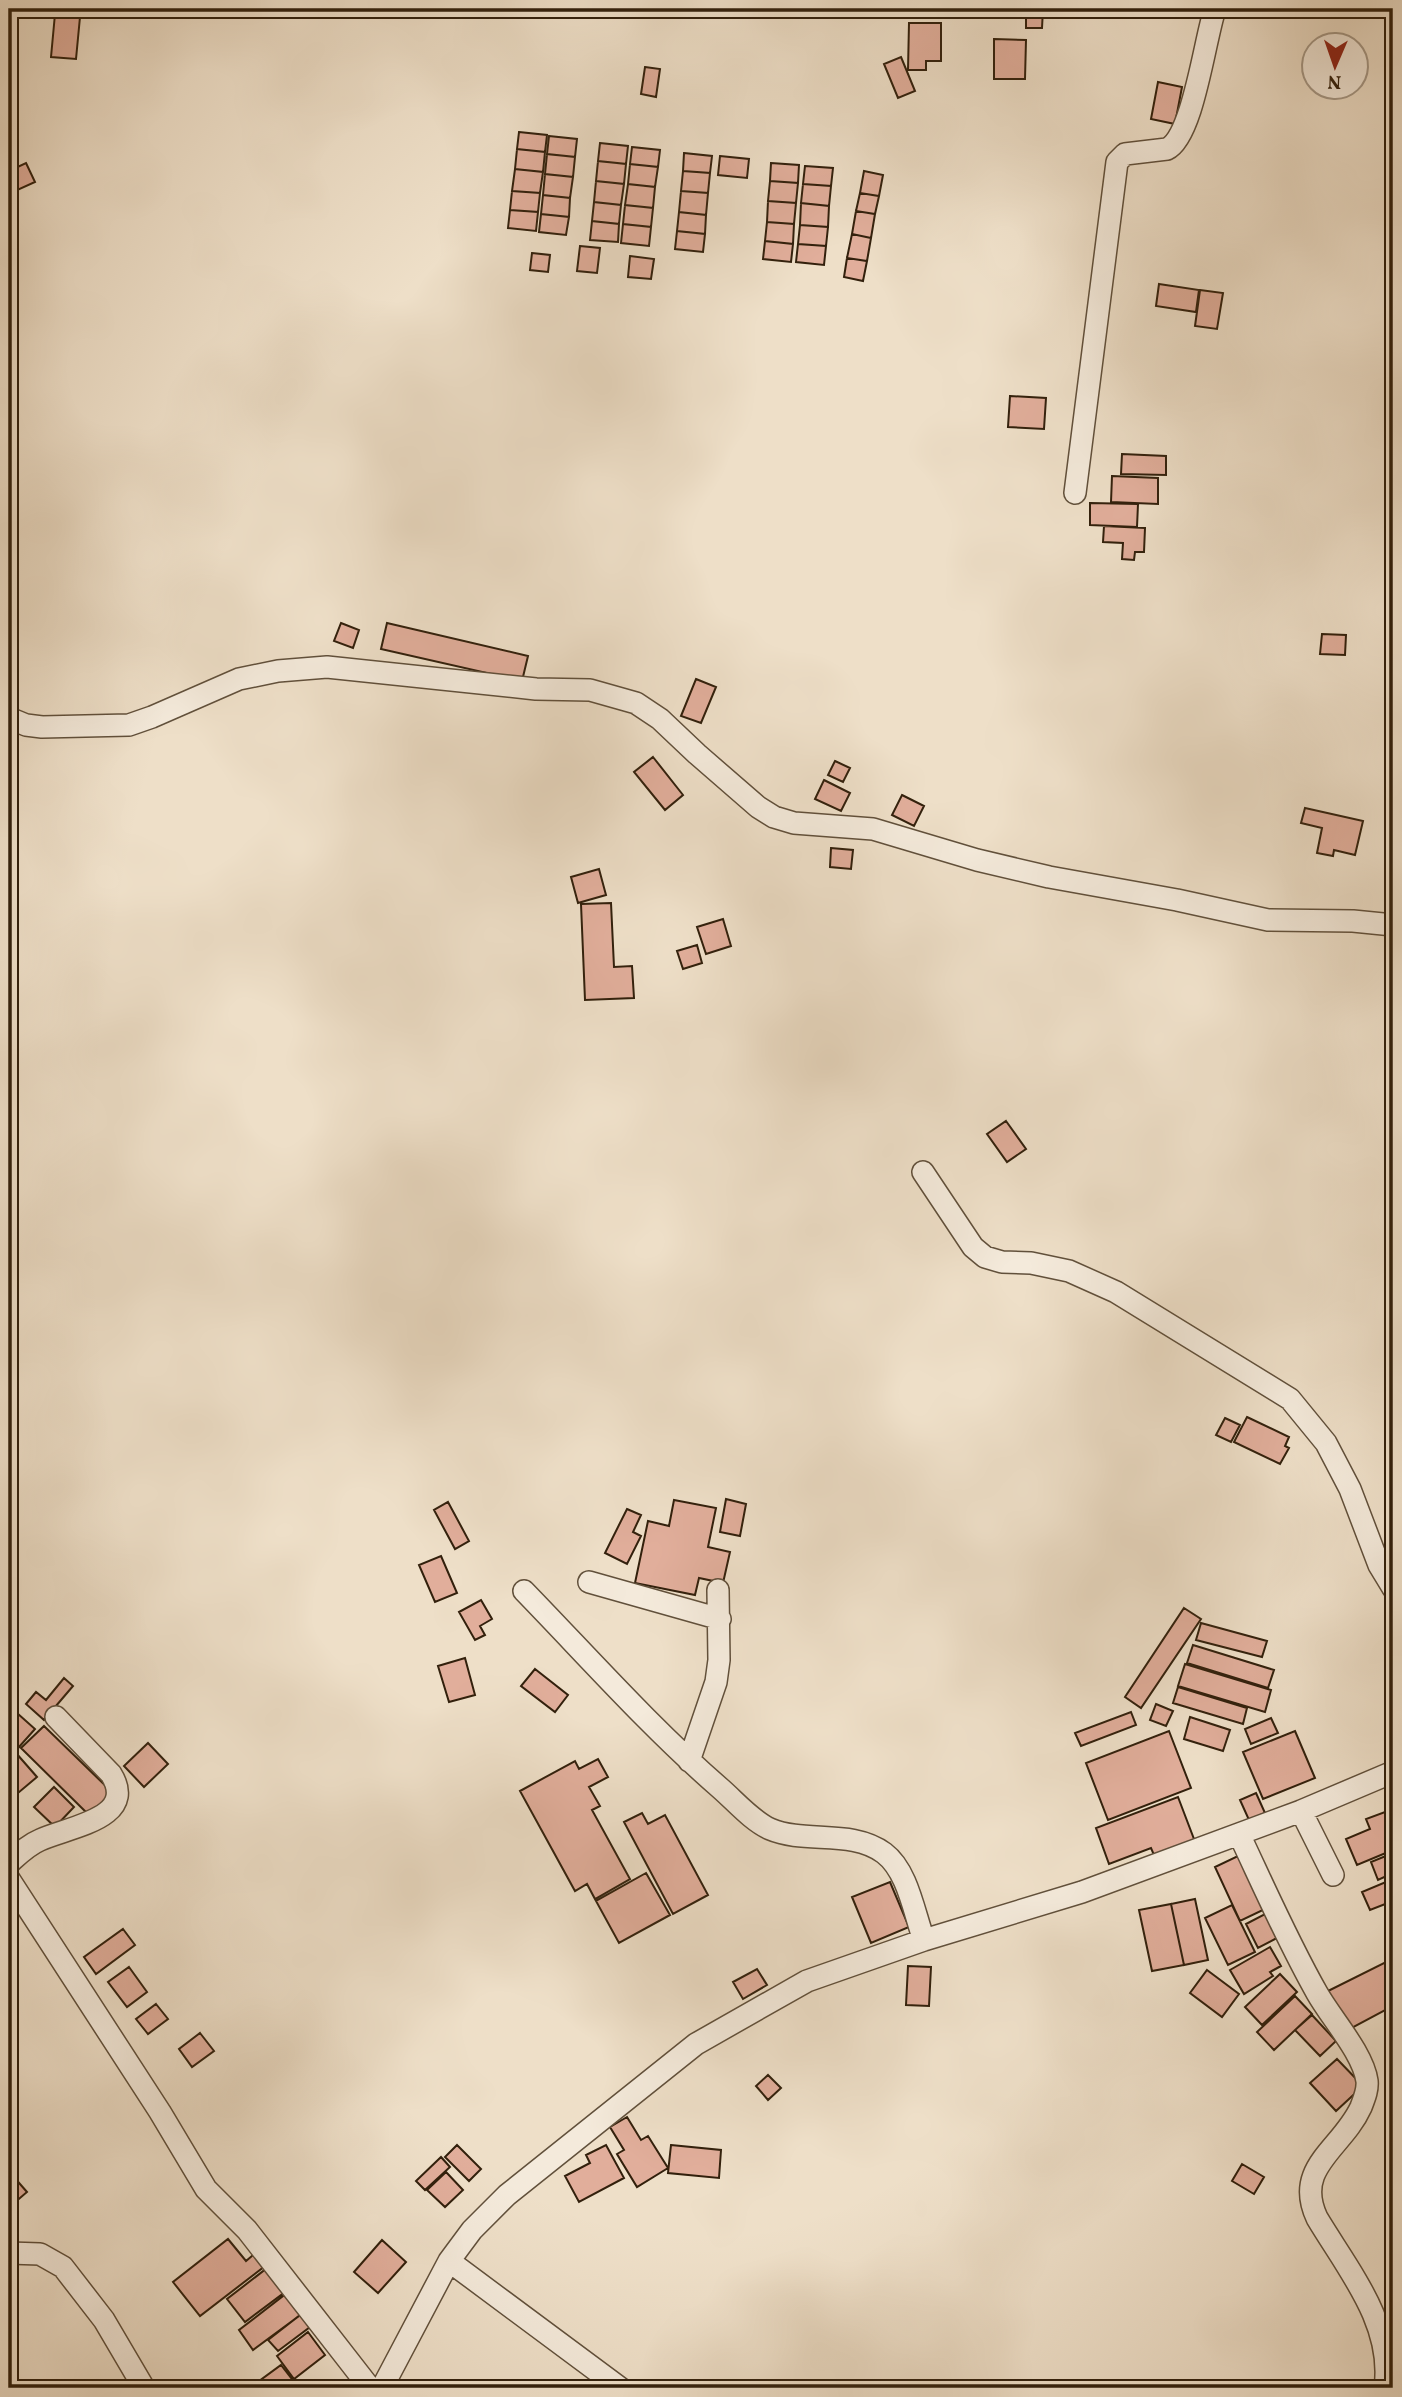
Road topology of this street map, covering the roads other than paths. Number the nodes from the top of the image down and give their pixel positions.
1 (1215, 9) edge
2 (1075, 493) dead end
3 (9, 718) edge
4 (1393, 925) edge
5 (923, 1172) dead end
6 (589, 1582) dead end
7 (1393, 1588) edge
8 (718, 1590) dead end
9 (524, 1591) dead end
10 (720, 1619) junction
11 (56, 1717) dead end
12 (689, 1761) junction
13 (1393, 1772) edge
14 (1301, 1811) junction
15 (1239, 1834) junction
16 (9, 1863) edge
17 (1334, 1875) dead end
18 (9, 1879) edge
19 (924, 1940) junction
20 (9, 2253) edge
21 (449, 2261) junction
22 (144, 2388) edge
23 (370, 2388) edge
24 (382, 2388) edge
25 (620, 2388) edge
26 (1385, 2388) edge

1 - 2 street
3 - 4 street
5 - 7 street
6 - 10 street
8 - 10 street
9 - 12 street
10 - 12 street
11 - 16 street
12 - 19 street
13 - 14 street
14 - 15 street
14 - 17 street
15 - 19 street
15 - 26 street
18 - 23 street
19 - 21 street
20 - 22 street
21 - 24 street
21 - 25 street

